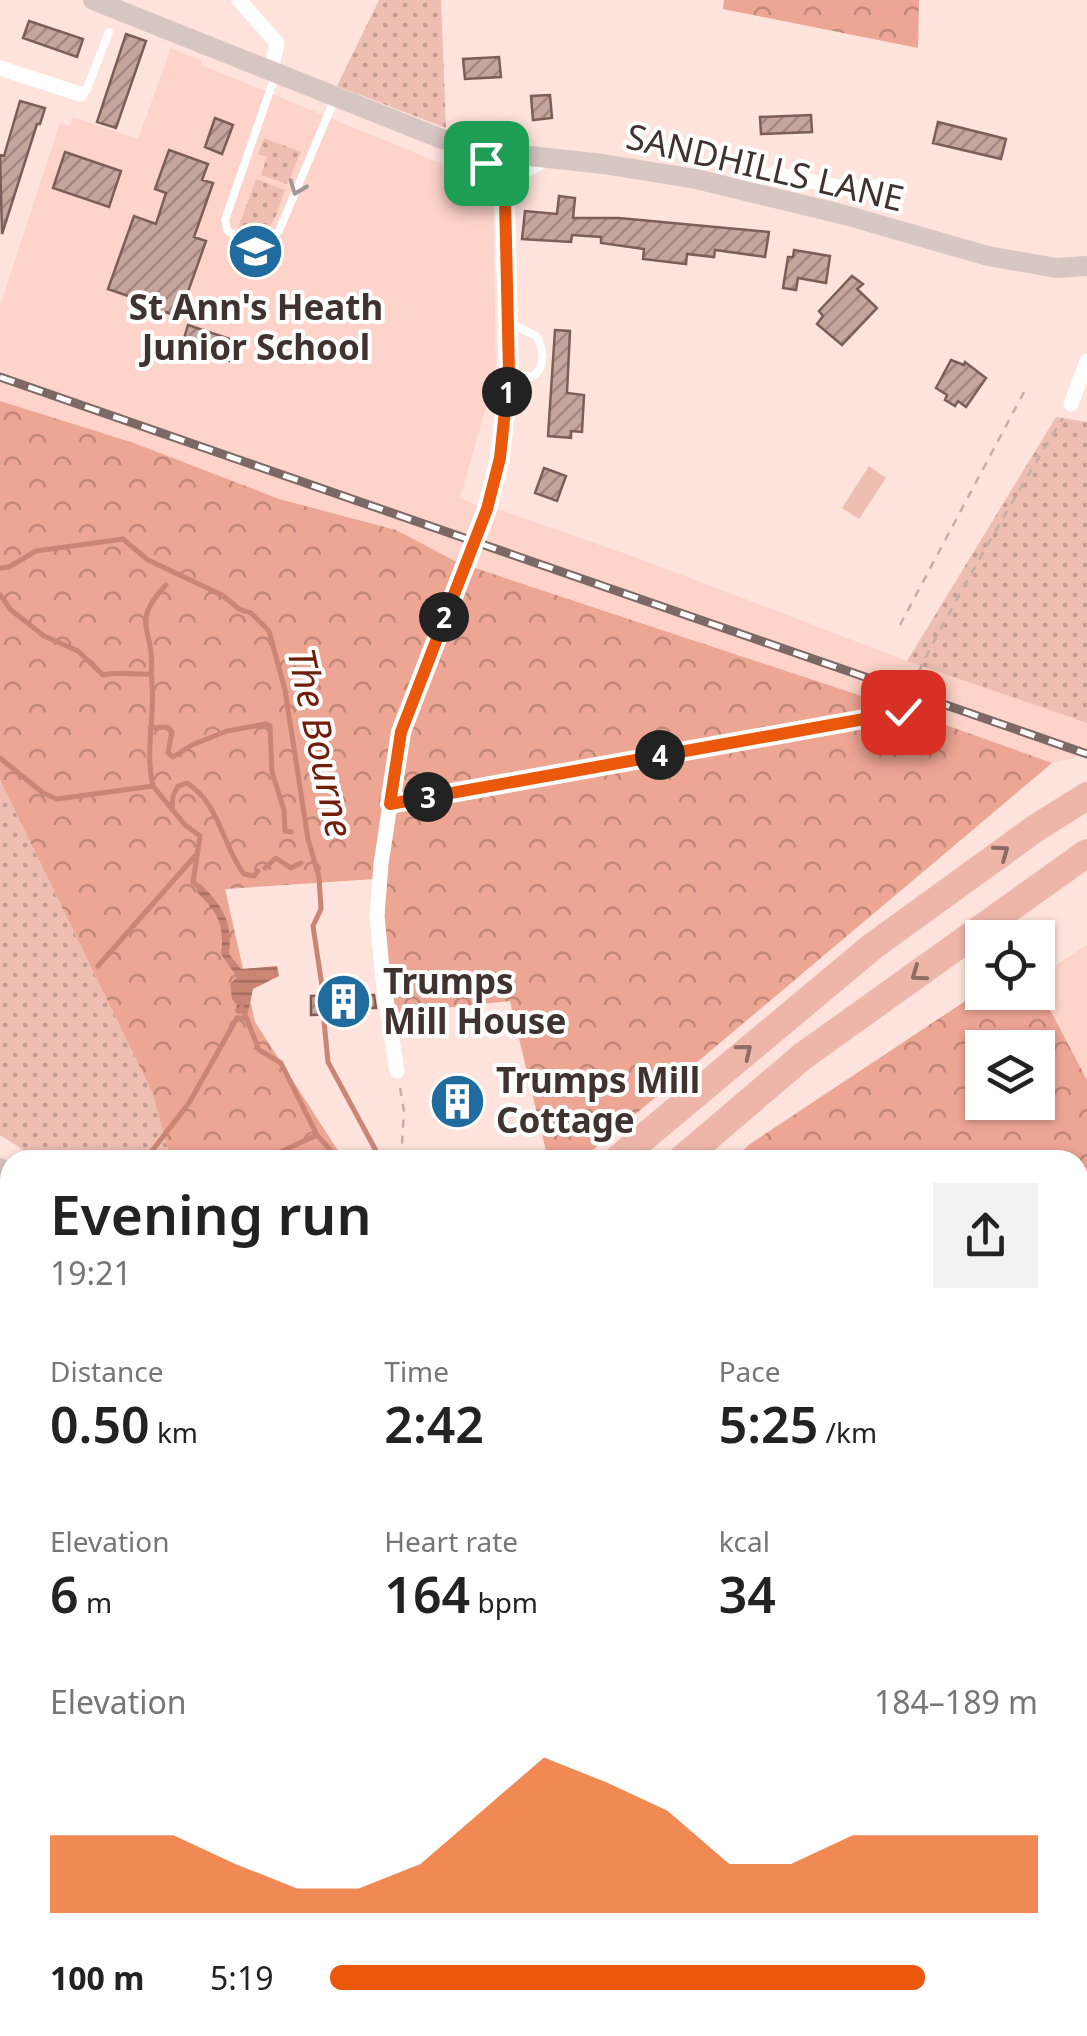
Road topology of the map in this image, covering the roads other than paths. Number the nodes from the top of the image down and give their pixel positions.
1 (93, 0) edge
2 (239, 0) edge
3 (109, 32) dead end
4 (273, 72) junction
5 (1, 73) edge
6 (80, 94) joint
7 (335, 98) junction
8 (483, 150) junction
9 (547, 158) junction
10 (501, 178) junction
11 (728, 186) junction
12 (899, 186) dead end
13 (1087, 266) edge
14 (510, 323) junction
15 (1087, 361) edge
16 (509, 372) junction
17 (1072, 404) road end
18 (1087, 796) edge
19 (1087, 853) edge
20 (397, 1072) road end
21 (629, 1150) edge
22 (693, 1150) edge

1 - 4 main road, SANDHILLS LANE
2 - 4 street
3 - 6 lane
4 - 7 main road, SANDHILLS LANE
7 -> 4 lane
5 - 6 street
7 - 8 main road, SANDHILLS LANE
8 - 9 main road, SANDHILLS LANE
8 - 10 street
9 - 10 street
9 - 11 main road, SANDHILLS LANE
10 - 14 street
11 - 12 street
11 - 13 main road, SANDHILLS LANE
14 - 16 street
14 - 16 lane
15 - 17 street
16 - 20 street
21 -> 18 highway
19 -> 22 highway

